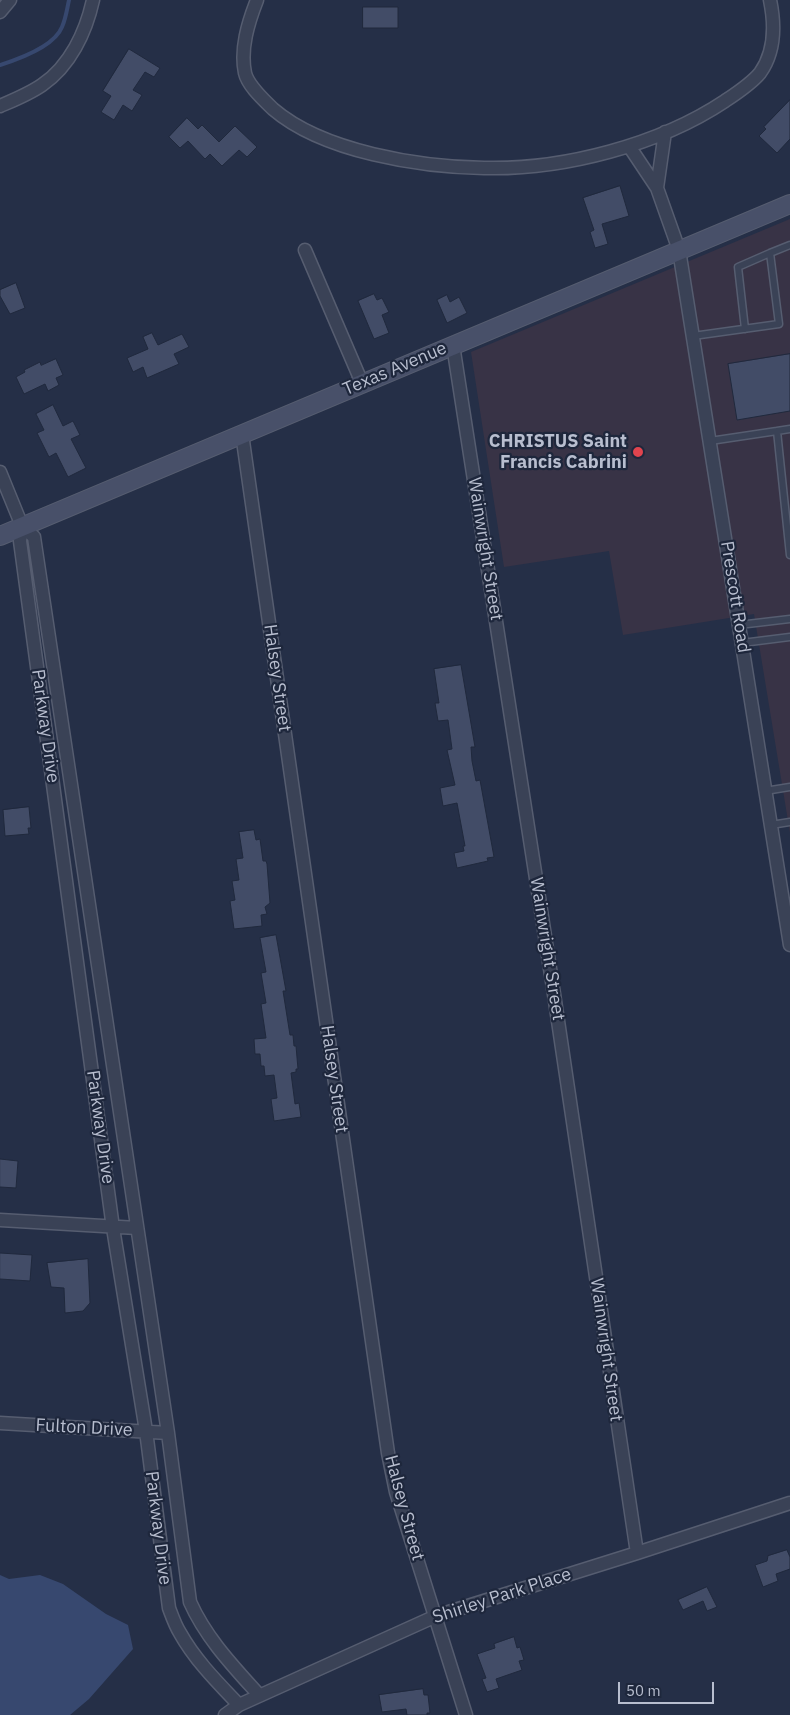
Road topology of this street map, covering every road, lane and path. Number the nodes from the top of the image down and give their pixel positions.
1 (10, 0) edge
2 (93, 0) edge
3 (257, 0) edge
4 (770, 0) edge
5 (0, 12) edge
6 (0, 106) edge
7 (666, 132) junction
8 (629, 146) junction
9 (657, 188) junction
10 (790, 204) edge
11 (790, 245) edge
12 (305, 250) dead end
13 (679, 250) junction
14 (770, 253) junction
15 (745, 329) junction
16 (693, 336) junction
17 (453, 345) junction
18 (362, 383) junction
19 (790, 430) edge
20 (777, 431) junction
21 (242, 434) junction
22 (710, 441) junction
23 (0, 472) edge
24 (22, 526) junction
25 (0, 536) edge
26 (790, 555) edge
27 (790, 619) edge
28 (739, 625) junction
29 (790, 638) edge
30 (742, 643) junction
31 (790, 787) edge
32 (765, 791) junction
33 (790, 822) edge
34 (771, 824) junction
35 (790, 945) edge
36 (0, 1220) edge
37 (113, 1228) junction
38 (137, 1228) junction
39 (0, 1423) edge
40 (146, 1431) junction
41 (168, 1433) junction
42 (790, 1503) edge
43 (637, 1553) junction
44 (436, 1616) junction
45 (259, 1695) junction
46 (239, 1705) junction
47 (225, 1715) edge
48 (466, 1715) edge

1 - 5 street
2 - 6 street
3 - 8 street
4 - 7 street
7 - 8 street
7 - 9 street
8 - 9 street
9 - 13 street, Prescott Road
10 - 13 street, Texas Avenue
11 - 14 lane
12 - 18 street
13 - 16 street, Prescott Road
13 - 17 street, Texas Avenue
14 - 15 lane
14 - 15 lane
15 - 16 lane
16 - 22 street, Prescott Road
17 - 18 street, Texas Avenue
17 - 43 street, Wainwright Street
18 - 21 street, Texas Avenue
19 - 20 lane
20 - 22 lane
20 - 26 lane
21 - 24 street, Texas Avenue
21 - 44 street, Halsey Street
22 - 28 street, Prescott Road
23 - 24 street, Parkway Drive
24 - 25 street, Texas Avenue
24 - 37 street, Parkway Drive
24 - 38 street, Parkway Drive
27 - 28 lane
28 - 30 street, Prescott Road
29 - 30 lane
30 - 32 street, Prescott Road
31 - 32 lane
32 - 34 street, Prescott Road
33 - 34 lane
34 - 35 street, Prescott Road
36 - 37 street
37 - 38 street
37 - 40 street, Parkway Drive
38 - 41 street, Parkway Drive
39 - 40 street, Fulton Drive
40 - 41 street, Fulton Drive
40 - 46 street, Parkway Drive
41 - 45 street, Parkway Drive
42 - 43 street, Shirley Park Place
43 - 44 street, Shirley Park Place
44 - 45 street, Shirley Park Place
44 - 48 street, Halsey Street
45 - 46 street, Shirley Park Place
46 - 47 street, Shirley Park Place

